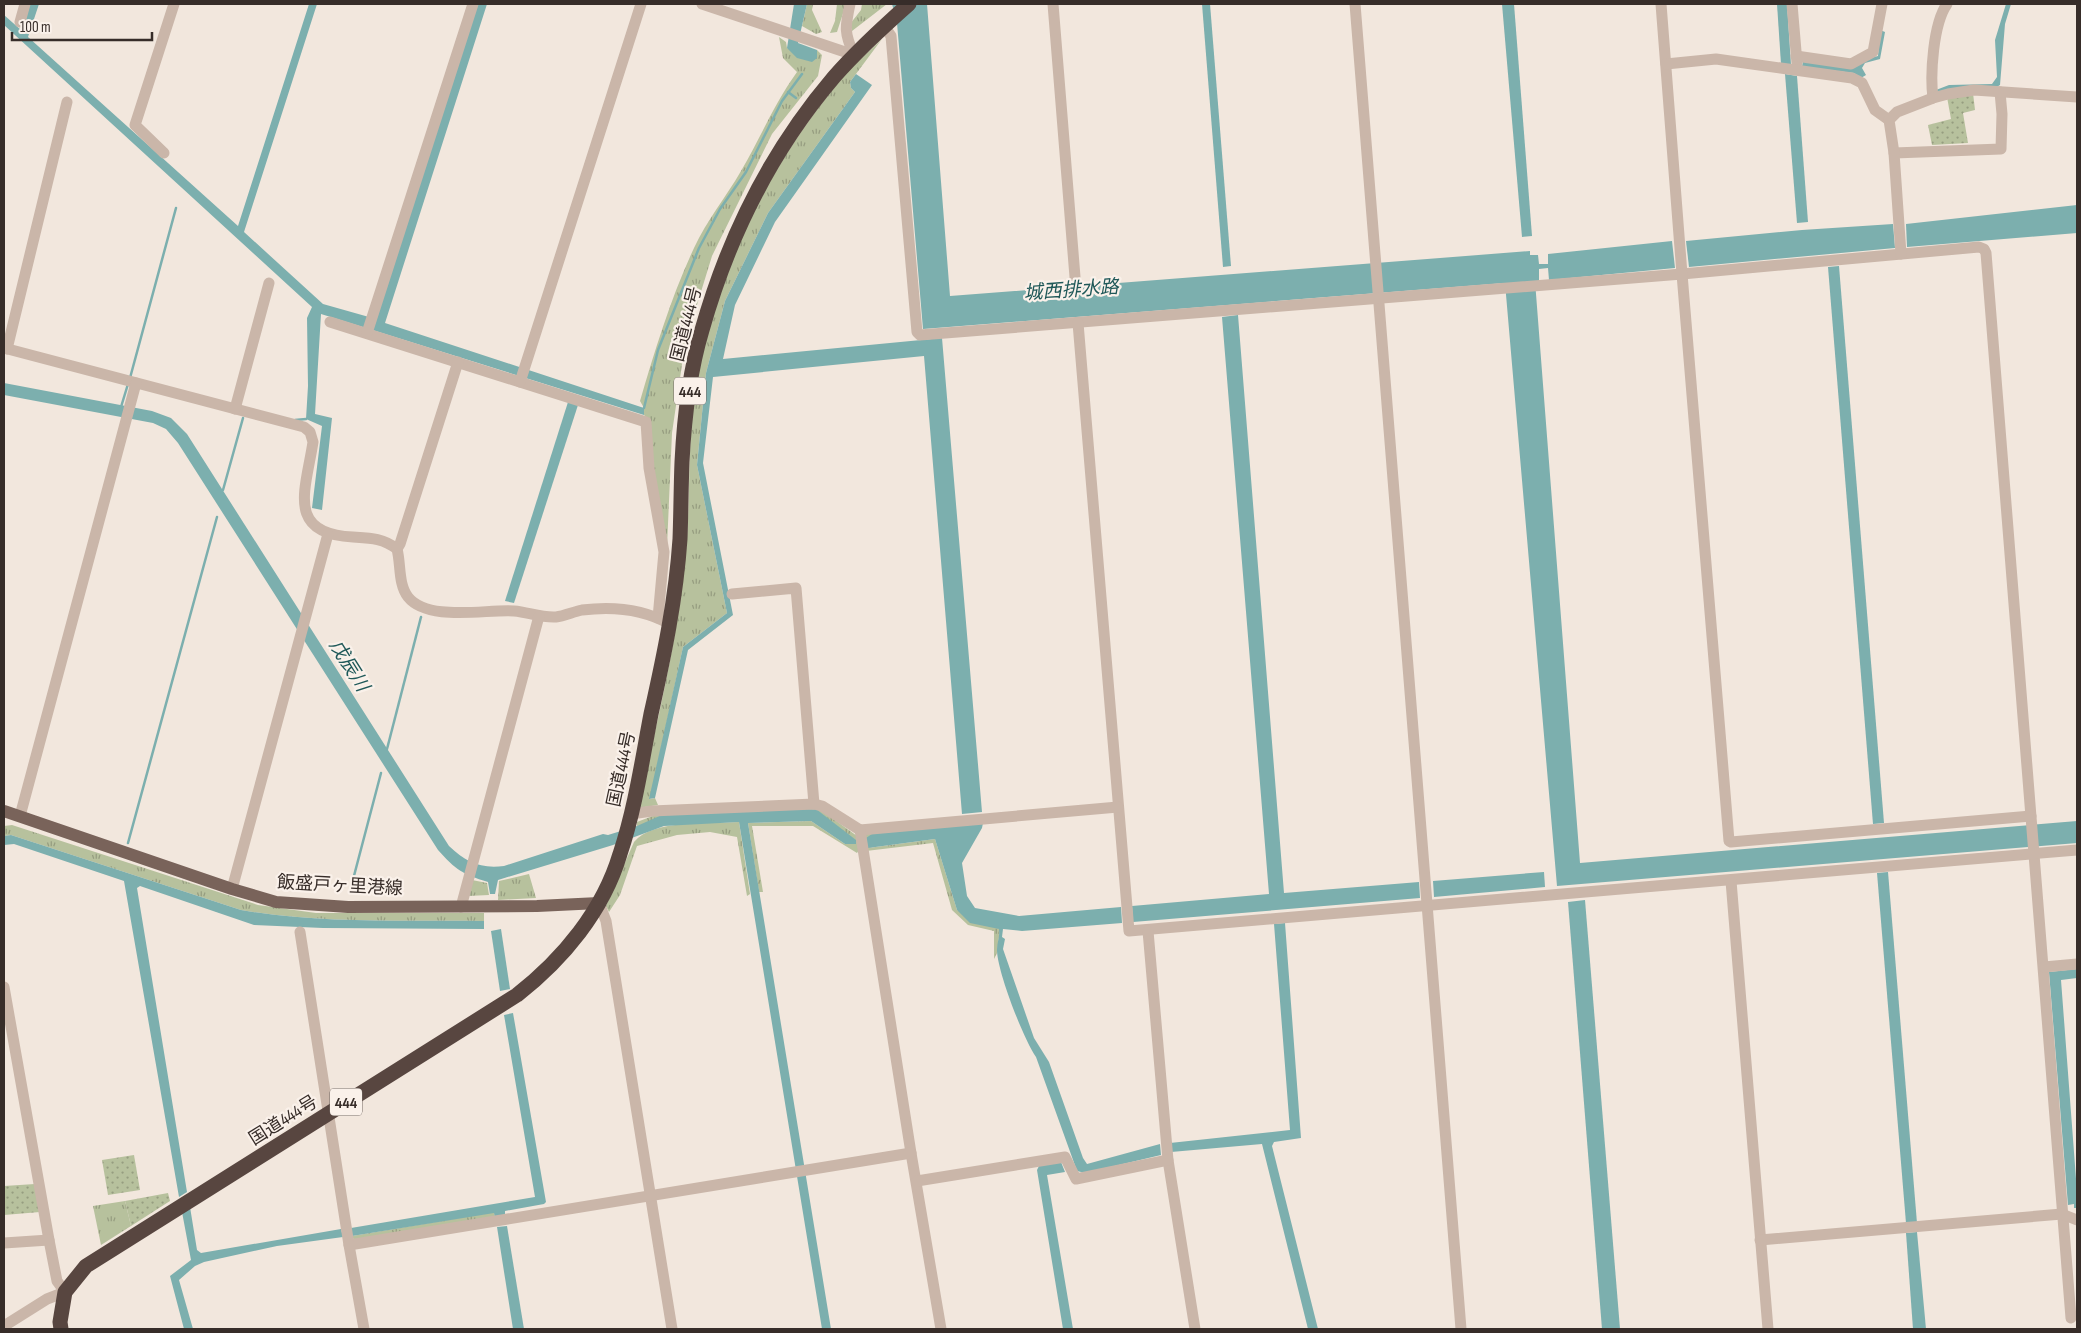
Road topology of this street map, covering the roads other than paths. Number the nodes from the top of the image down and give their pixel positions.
1 (26, 4) edge
2 (174, 4) edge
3 (473, 4) edge
4 (641, 4) edge
5 (702, 4) edge
6 (850, 4) edge
7 (909, 4) edge
8 (1053, 4) edge
9 (1355, 4) edge
10 (1661, 4) edge
11 (1792, 4) edge
12 (1882, 4) edge
13 (1946, 4) edge
14 (20, 22) dead end
15 (886, 24) junction
16 (854, 55) junction
17 (1796, 56) junction
18 (1666, 64) junction
19 (1798, 70) junction
20 (2000, 92) junction
21 (2077, 97) edge
22 (1933, 98) junction
23 (67, 102) dead end
24 (1889, 120) junction
25 (164, 152) dead end
26 (1894, 153) junction
27 (1901, 254) junction
28 (1682, 274) junction
29 (1075, 277) dead end
30 (270, 283) dead end
31 (1378, 296) junction
32 (330, 322) dead end
33 (1078, 323) junction
34 (367, 333) junction
35 (5, 348) edge
36 (458, 362) junction
37 (131, 382) junction
38 (520, 382) junction
39 (235, 409) junction
40 (328, 534) junction
41 (396, 549) junction
42 (732, 594) dead end
43 (539, 616) junction
44 (664, 621) junction
45 (814, 804) junction
46 (1118, 807) junction
47 (4, 811) edge
48 (631, 814) junction
49 (20, 816) junction
50 (2032, 818) junction
51 (860, 830) junction
52 (2077, 850) edge
53 (2034, 854) junction
54 (1731, 881) junction
55 (232, 889) junction
56 (599, 903) junction
57 (1428, 906) junction
58 (461, 907) junction
59 (1148, 931) junction
60 (300, 932) dead end
61 (2077, 964) edge
62 (2044, 967) junction
63 (4, 987) edge
64 (327, 1114) junction
65 (911, 1153) junction
66 (1168, 1160) junction
67 (917, 1182) junction
68 (651, 1196) junction
69 (2062, 1214) junction
70 (2077, 1220) edge
71 (49, 1240) junction
72 (1760, 1240) junction
73 (4, 1243) edge
74 (349, 1245) junction
75 (65, 1292) junction
76 (2072, 1321) edge
77 (4, 1326) edge
78 (61, 1329) edge
79 (364, 1329) edge
80 (672, 1329) edge
81 (941, 1329) edge
82 (1195, 1329) edge
83 (1461, 1329) edge
84 (1768, 1329) edge

1 - 14 street
2 - 25 street
3 - 34 street
4 - 38 street
5 - 16 street
6 - 16 street
7 - 15 highway, 国道444号 / 444
8 - 29 street
9 - 31 street
10 - 18 street
11 - 17 street
12 - 17 street
13 - 22 street
15 - 16 highway, 国道444号 / 444
15 - 33 street
16 - 44 highway, 国道444号 / 444
17 - 19 street
18 - 19 street
18 - 28 street
19 - 24 street
20 - 21 street
20 - 22 street
20 - 26 street
22 - 24 street
23 - 35 street
24 - 26 street
26 - 27 street
27 - 28 street
27 - 50 street
28 - 31 street
28 - 50 street
30 - 39 street
31 - 33 street
31 - 57 street
32 - 34 street
33 - 46 street
34 - 36 street
35 - 37 street
36 - 38 street
36 - 41 street
37 - 39 street
37 - 49 street
38 - 44 street
39 - 40 street
40 - 41 street
40 - 55 street
41 - 43 street
42 - 45 street
43 - 44 street
43 - 58 street
44 - 48 highway, 国道444号 / 444
45 - 48 street
45 - 51 street
46 - 51 street
46 - 59 street
47 - 49 main road, 飯盛戸ヶ里港線
48 - 56 highway, 国道444号 / 444
49 - 55 main road, 飯盛戸ヶ里港線
50 - 53 street
51 - 65 street
52 - 53 street
53 - 54 street
53 - 62 street
54 - 57 street
54 - 72 street
55 - 58 main road, 飯盛戸ヶ里港線
56 - 58 main road, 飯盛戸ヶ里港線
56 - 64 highway, 国道444号 / 444
56 - 68 street
57 - 59 street
57 - 83 street
59 - 66 street
60 - 64 street
61 - 62 street
62 - 69 street
63 - 71 street
64 - 74 street
64 - 75 highway, 国道444号 / 444
65 - 67 street
65 - 68 street
66 - 67 street
66 - 82 street
67 - 81 street
68 - 74 street
68 - 80 street
69 - 70 street
69 - 72 street
69 - 76 street
71 - 73 street
71 - 75 street
72 - 84 street
74 - 79 street
75 - 77 street
75 - 78 highway, 国道444号 / 444

